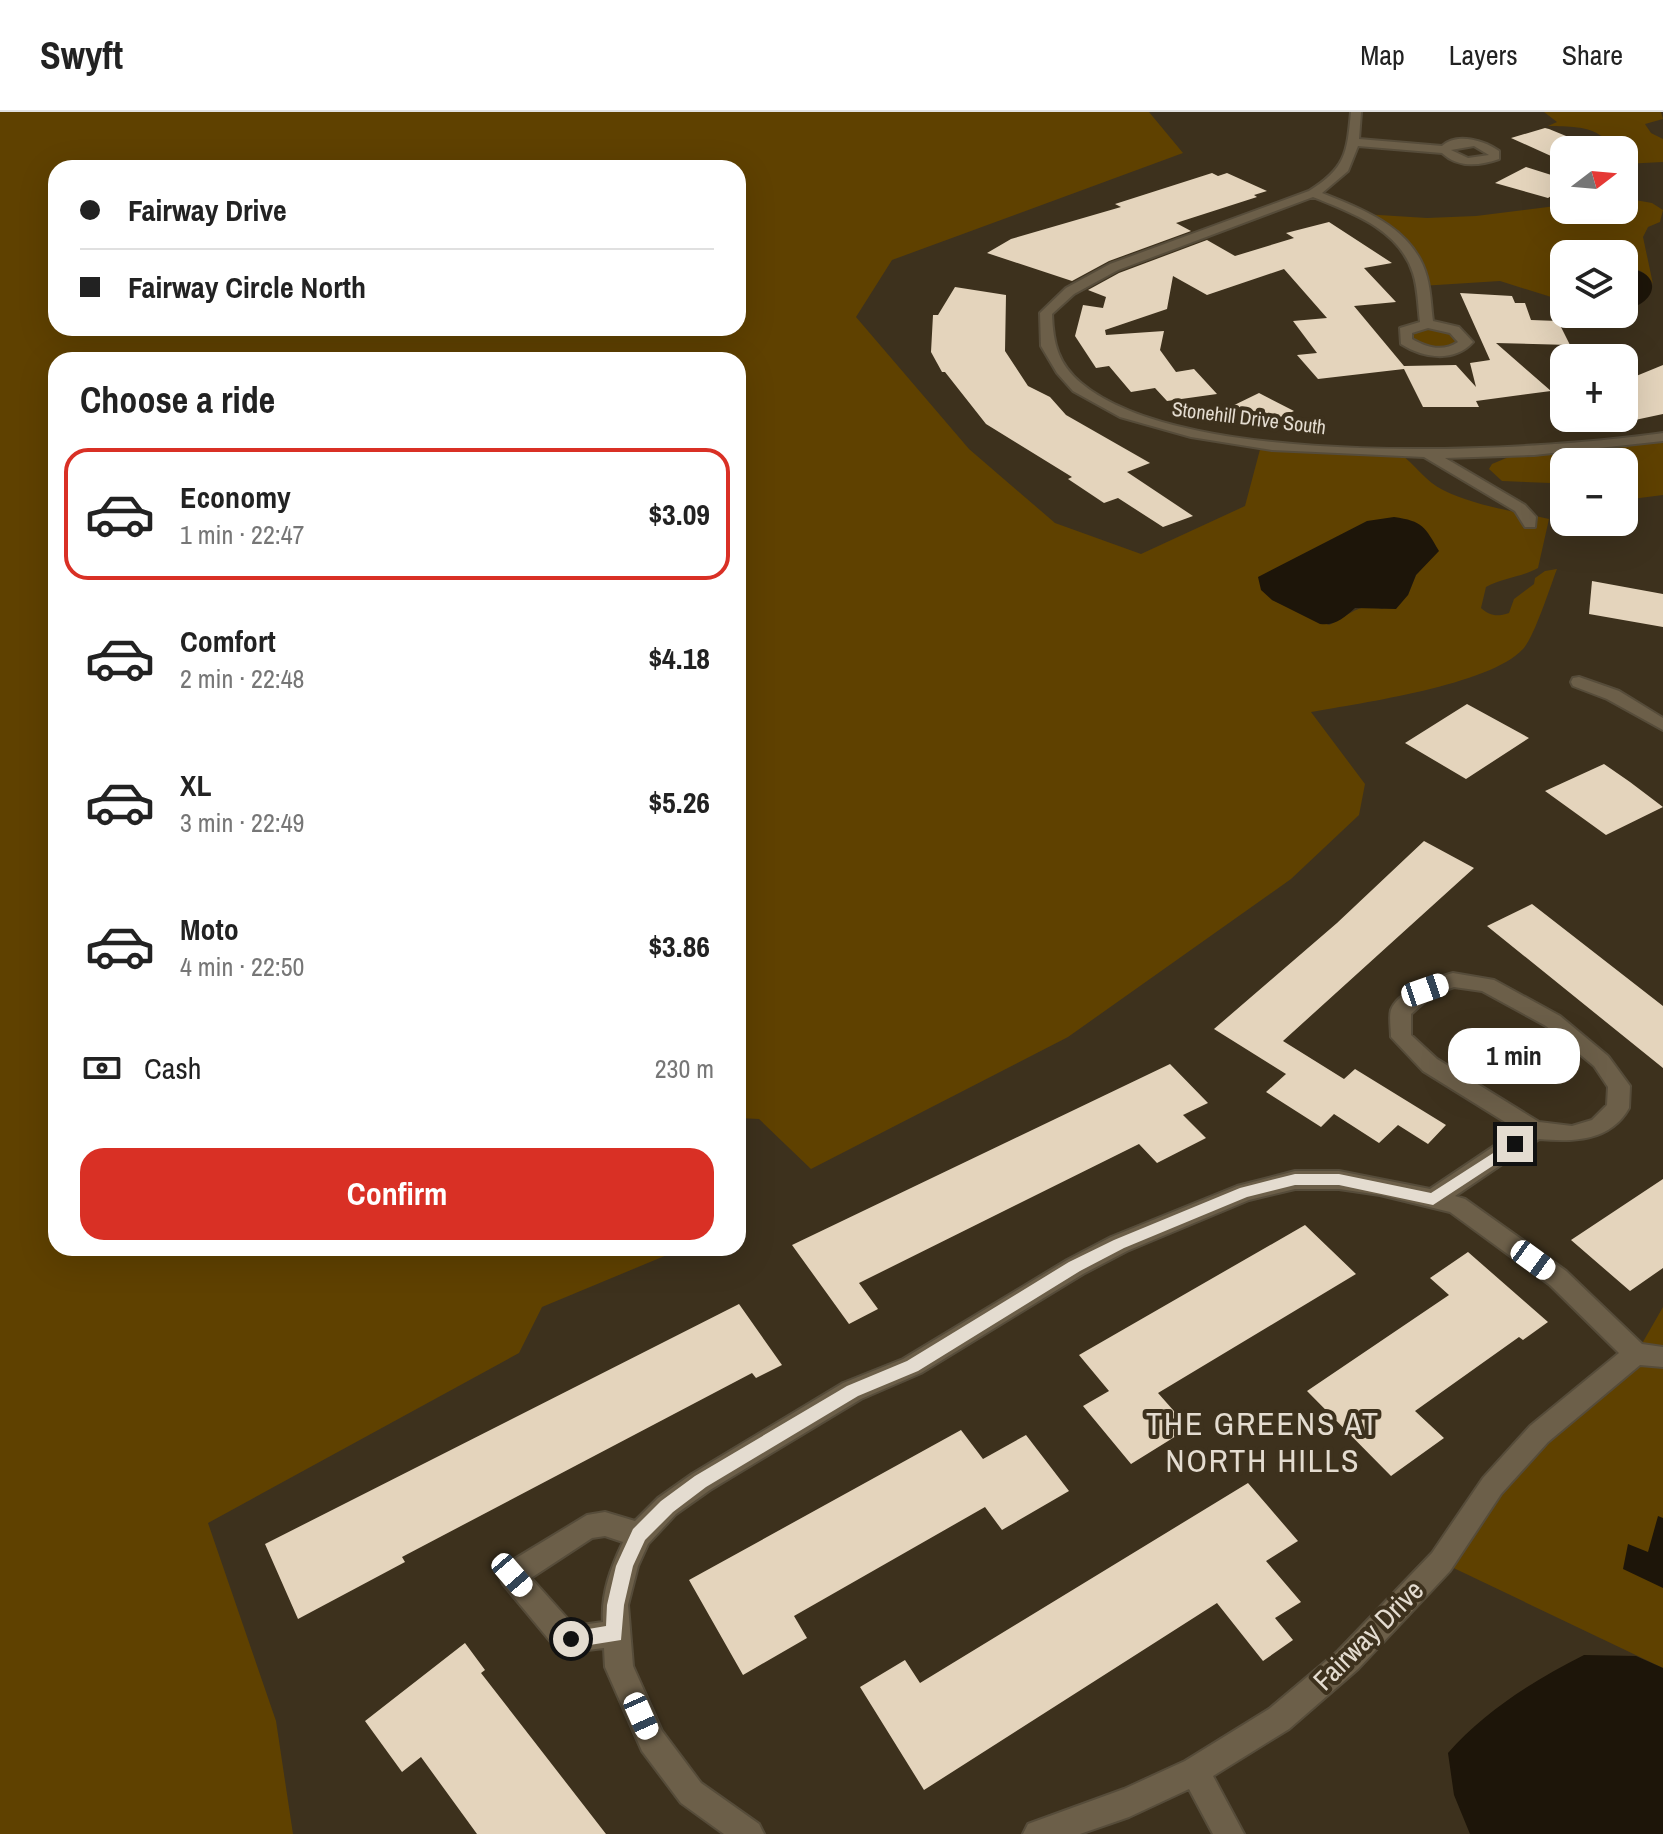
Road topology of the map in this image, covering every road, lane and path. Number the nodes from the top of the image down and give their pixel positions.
1 (1356, 112) edge
2 (1353, 142) junction
3 (1445, 150) dead end
4 (1313, 193) junction
5 (1427, 324) dead end
6 (1663, 437) edge
7 (1427, 453) junction
8 (1530, 524) dead end
9 (1579, 682) dead end
10 (1663, 725) edge
11 (1535, 1130) junction
12 (1433, 1199) junction
13 (1650, 1355) edge
14 (639, 1535) junction
15 (615, 1634) junction
16 (1195, 1771) junction
17 (749, 1834) edge
18 (1038, 1834) edge
19 (1229, 1834) edge

1 - 2 street, Stonehill Drive South
2 - 3 street
2 - 4 street, Stonehill Drive South
4 - 5 street
4 - 7 street, Stonehill Drive South
6 - 7 street, Stonehill Drive South
7 - 8 street
9 - 10 street
11 - 11 street
11 - 12 street
12 - 13 street, Fairway Drive
12 - 14 street, Fairway Drive
13 - 16 street, Fairway Drive
14 - 15 street, Fairway Drive
14 - 15 street
15 - 17 street, Fairway Drive
16 - 18 street, Fairway Drive
16 - 19 street

